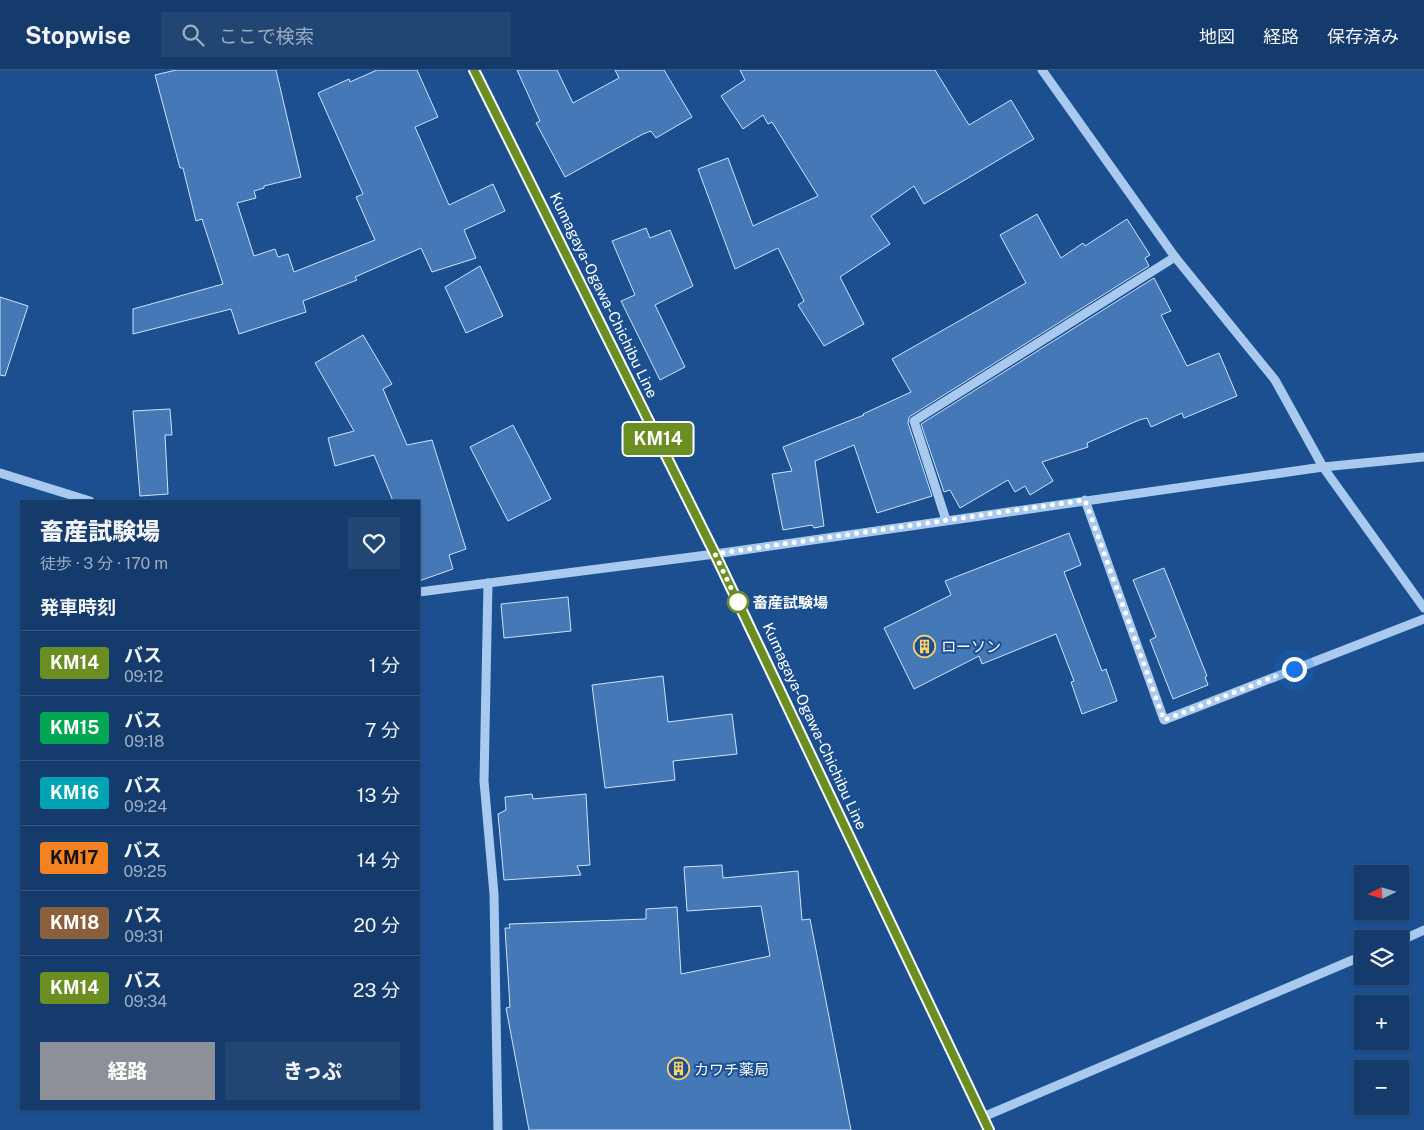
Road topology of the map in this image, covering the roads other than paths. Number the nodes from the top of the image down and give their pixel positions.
1 (474, 70) edge
2 (1042, 70) edge
3 (1176, 257) junction
4 (1424, 457) edge
5 (1323, 467) junction
6 (0, 473) edge
7 (87, 500) edge
8 (1085, 500) junction
9 (946, 520) junction
10 (715, 554) junction
11 (488, 583) junction
12 (420, 592) edge
13 (1424, 608) edge
14 (1424, 619) edge
15 (1424, 930) edge
16 (1409, 937) edge
17 (1354, 959) edge
18 (983, 1117) junction
19 (498, 1130) edge
20 (989, 1130) edge

1 - 10 main road, Kumagaya-Ogawa-Chichibu Line
2 - 3 street
3 - 5 street
3 - 9 street
4 - 5 street
5 - 8 street
5 - 13 street
6 - 7 street
8 - 9 street
8 - 14 street
9 - 10 street
10 - 11 street
10 - 18 main road, Kumagaya-Ogawa-Chichibu Line
11 - 12 street
11 - 19 street
15 - 16 street
17 - 18 street
18 - 20 main road, Kumagaya-Ogawa-Chichibu Line

